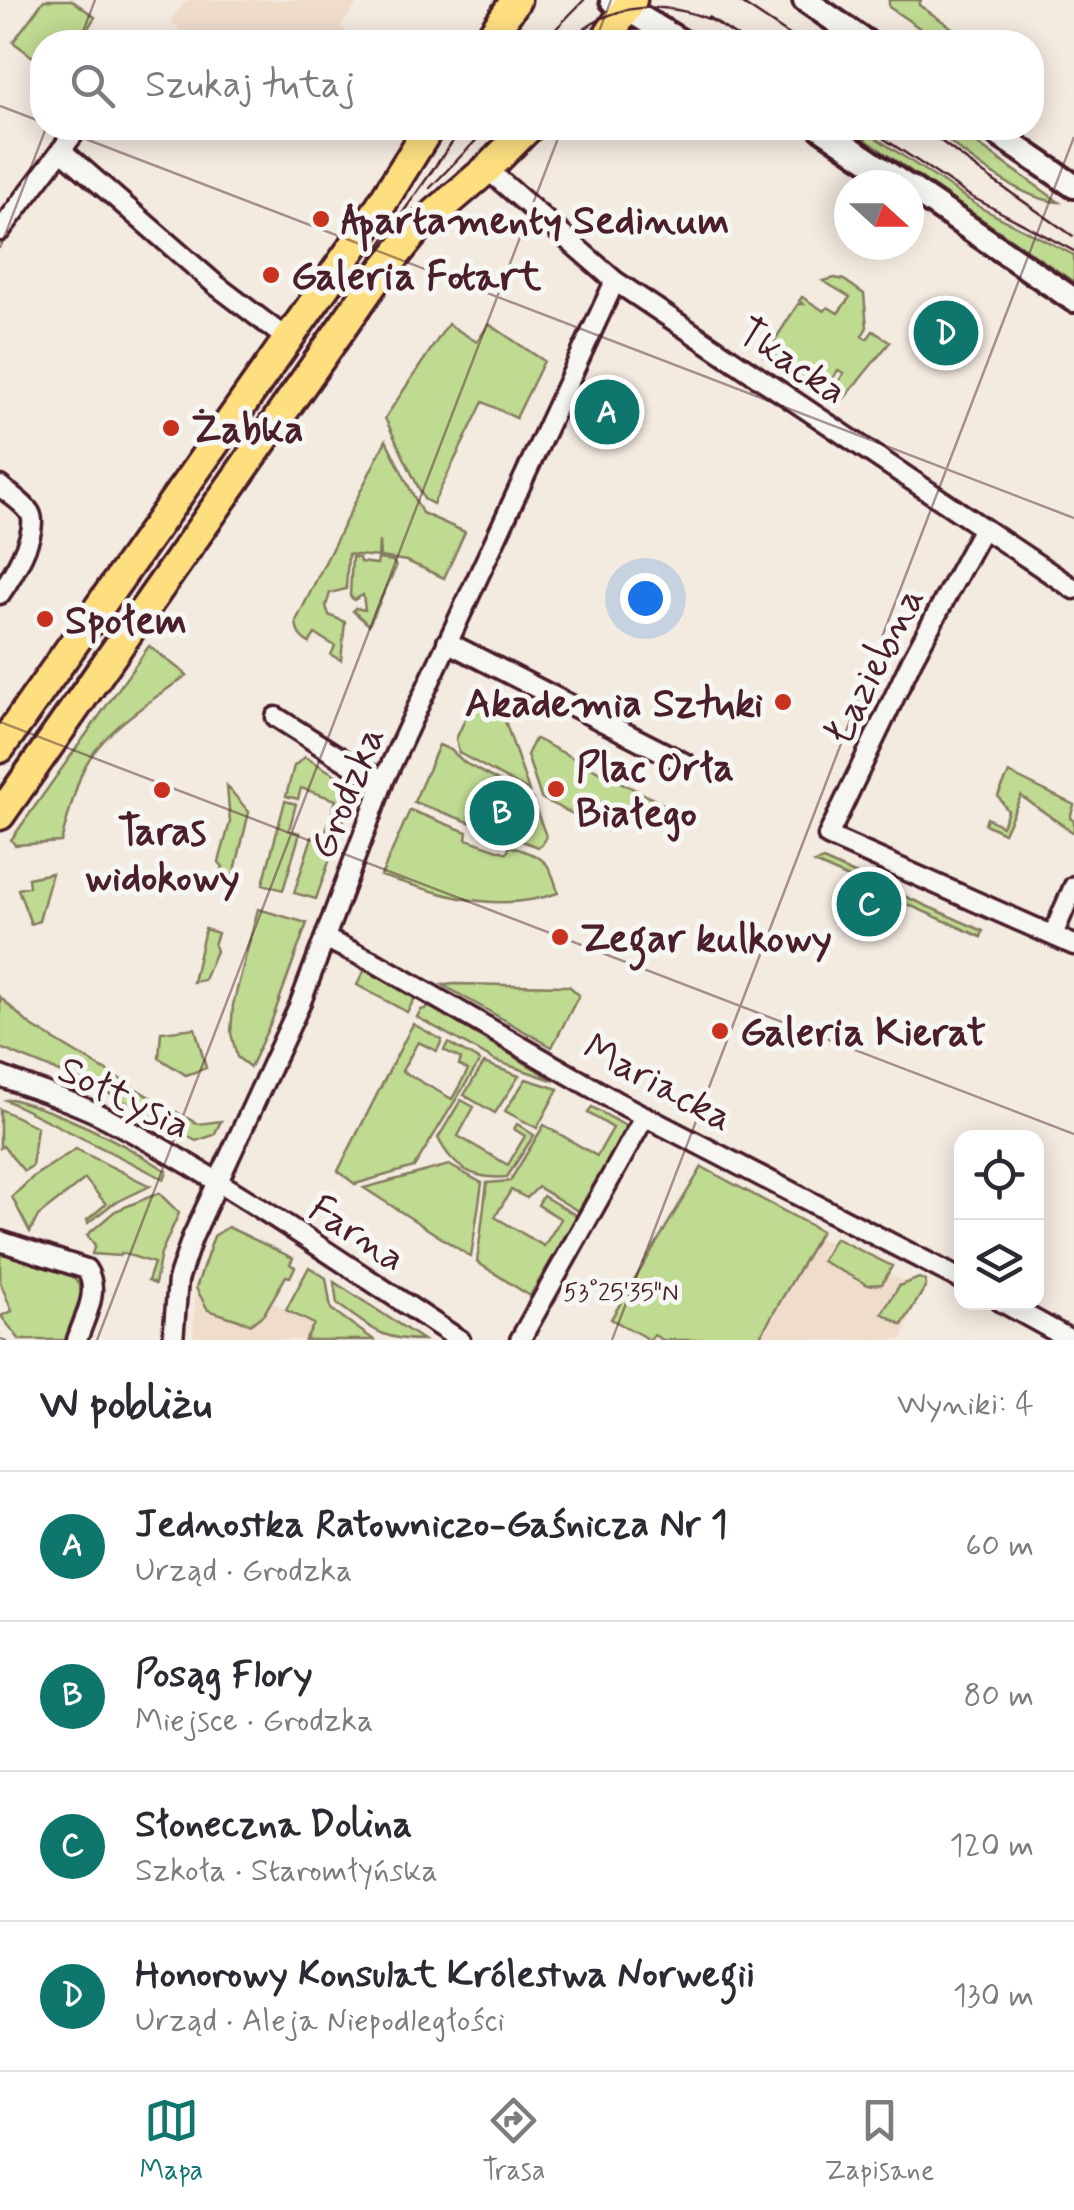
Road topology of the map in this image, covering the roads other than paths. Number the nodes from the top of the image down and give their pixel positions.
1 (516, 0) edge
2 (808, 0) edge
3 (622, 3) edge
4 (495, 30) edge
5 (610, 30) edge
6 (664, 30) edge
7 (849, 30) edge
8 (69, 140) edge
9 (421, 140) edge
10 (516, 140) edge
11 (839, 140) edge
12 (1007, 140) edge
13 (61, 150) junction
14 (487, 169) junction
15 (883, 170) edge
16 (1074, 186) edge
17 (924, 198) edge
18 (0, 231) edge
19 (615, 281) junction
20 (1074, 300) edge
21 (288, 339) junction
22 (0, 486) edge
23 (984, 528) junction
24 (1074, 589) edge
25 (0, 594) edge
26 (447, 642) junction
27 (276, 717) dead end
28 (0, 748) edge
29 (686, 764) dead end
30 (384, 780) junction
31 (0, 815) edge
32 (1074, 886) edge
33 (1053, 935) junction
34 (326, 940) junction
35 (1074, 945) edge
36 (0, 1076) edge
37 (645, 1116) junction
38 (217, 1183) junction
39 (0, 1241) edge
40 (954, 1276) edge
41 (1017, 1310) edge
42 (76, 1340) edge
43 (173, 1340) edge
44 (460, 1340) edge
45 (520, 1340) edge
46 (1071, 1340) edge

1 - 4 main road
2 - 7 street
3 - 5 main road
3 - 6 street
8 - 13 street
9 - 21 main road
10 - 14 main road
11 - 15 street
12 - 16 street
13 - 18 street
13 - 21 street
14 - 19 street, Tkacka
14 - 31 main road
17 - 20 street
19 - 23 street, Tkacka
19 - 26 street, Grodzka
21 - 28 main road
22 - 25 street
23 - 24 street, Tkacka
23 - 33 street, Łaziebna
26 - 29 street
26 - 30 street, Grodzka
27 - 30 street
30 - 34 street, Grodzka
32 - 33 street
33 - 35 street
34 - 37 street, Mariacka
34 - 38 street, Grodzka
36 - 38 street, Sołtysia
37 - 40 street, Mariacka
37 - 45 street
38 - 43 street, Grodzka
38 - 44 street, Farna
39 - 42 street
41 - 46 street

